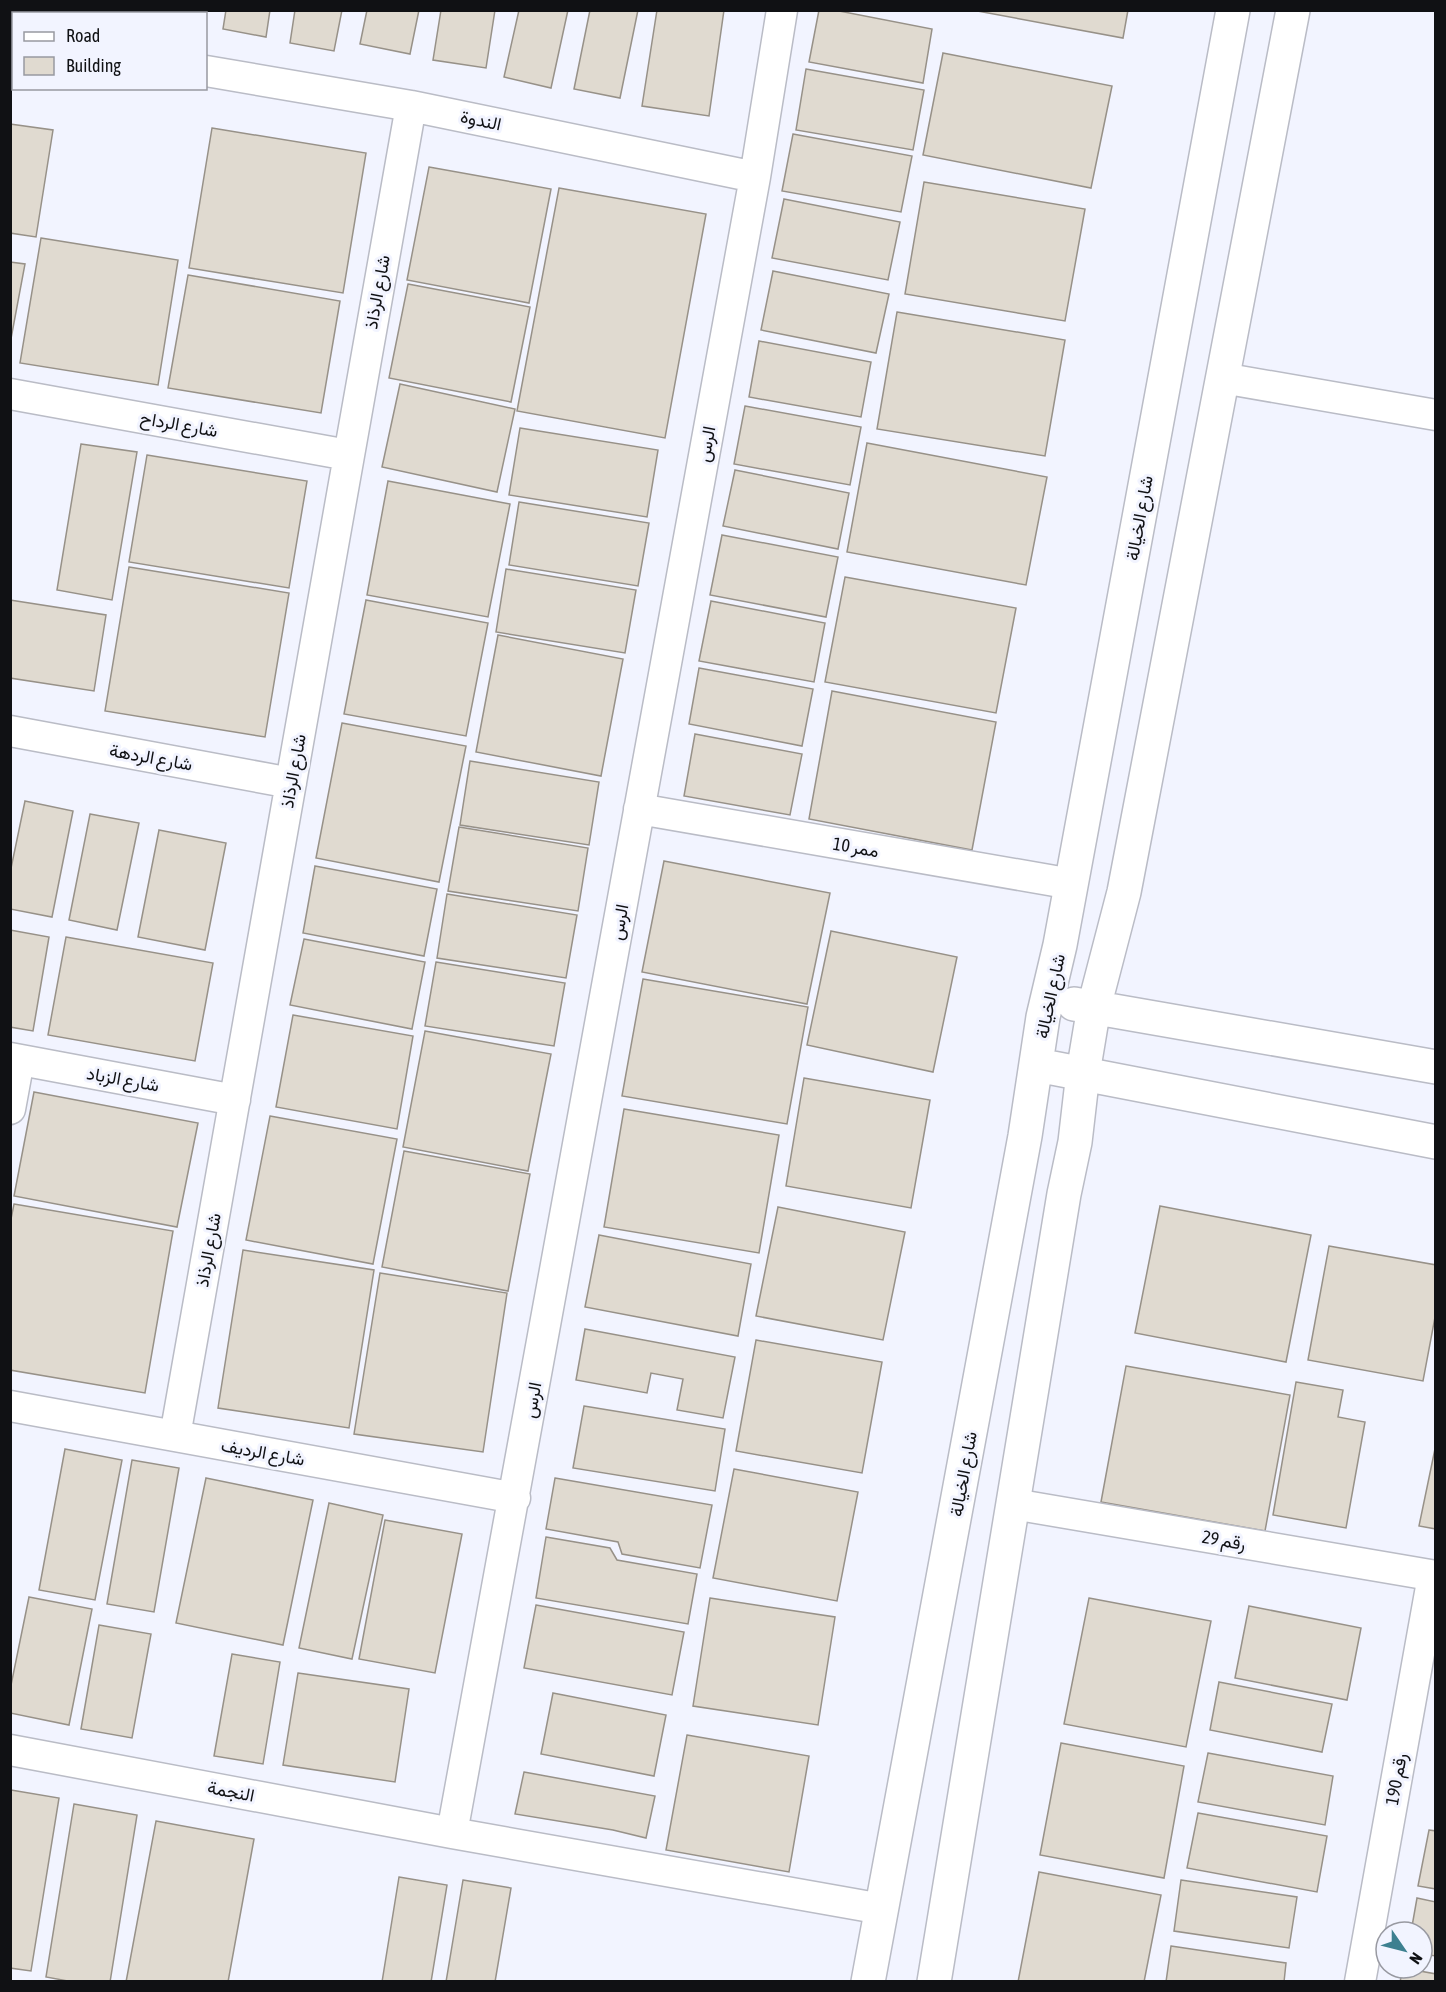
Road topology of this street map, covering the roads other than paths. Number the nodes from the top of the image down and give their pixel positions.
1 (782, 10) edge
2 (1233, 10) edge
3 (1293, 10) edge
4 (207, 71) edge
5 (411, 106) junction
6 (755, 177) junction
7 (1222, 378) junction
8 (10, 394) edge
9 (1436, 415) edge
10 (348, 455) junction
11 (10, 731) edge
12 (291, 783) junction
13 (639, 809) junction
14 (1070, 891) junction
15 (1124, 892) junction
16 (1047, 1000) junction
17 (1094, 1007) junction
18 (15, 1059) edge
19 (1037, 1065) junction
20 (1436, 1067) edge
21 (1083, 1073) junction
22 (235, 1100) junction
23 (10, 1109) edge
24 (1436, 1142) edge
25 (1017, 1183) junction
26 (1064, 1194) junction
27 (10, 1406) edge
28 (175, 1436) junction
29 (515, 1498) junction
30 (1013, 1504) junction
31 (1434, 1576) edge
32 (10, 1750) edge
33 (452, 1833) junction
34 (882, 1909) junction
35 (868, 1982) edge
36 (934, 1982) edge
37 (1360, 1982) edge

1 - 6 street, الرس
2 - 14 street, شارع الخيالة
3 - 7 street
4 - 5 street, الندوة
5 - 6 street, الندوة
5 - 10 street, شارع الرذاذ
6 - 13 street, الرس
7 - 9 street
7 - 15 street
8 - 10 street, شارع الرداح
10 - 12 street, شارع الرذاذ
11 - 12 street, شارع الردهة
12 - 22 street, شارع الرذاذ
13 - 14 street, ممر 10
13 - 29 street, الرس
14 - 15 street
14 - 16 street, شارع الخيالة
15 - 17 street
16 - 17 street
16 - 19 street, شارع الخيالة
17 - 20 street
17 - 21 street
18 - 22 street, شارع الزباد
18 - 23 street
19 - 21 street
19 - 25 street, شارع الخيالة
21 - 24 street
21 - 26 street
22 - 28 street, شارع الرذاذ
25 - 26 street
25 - 34 street, شارع الخيالة
26 - 30 street
27 - 28 street, شارع الرديف
28 - 29 street, شارع الرديف
29 - 33 street, الرس
30 - 31 street, رقم 29
30 - 36 street
31 - 37 street, رقم 190
32 - 33 street, النجمة
33 - 34 street, النجمة
34 - 35 street, شارع الخيالة

